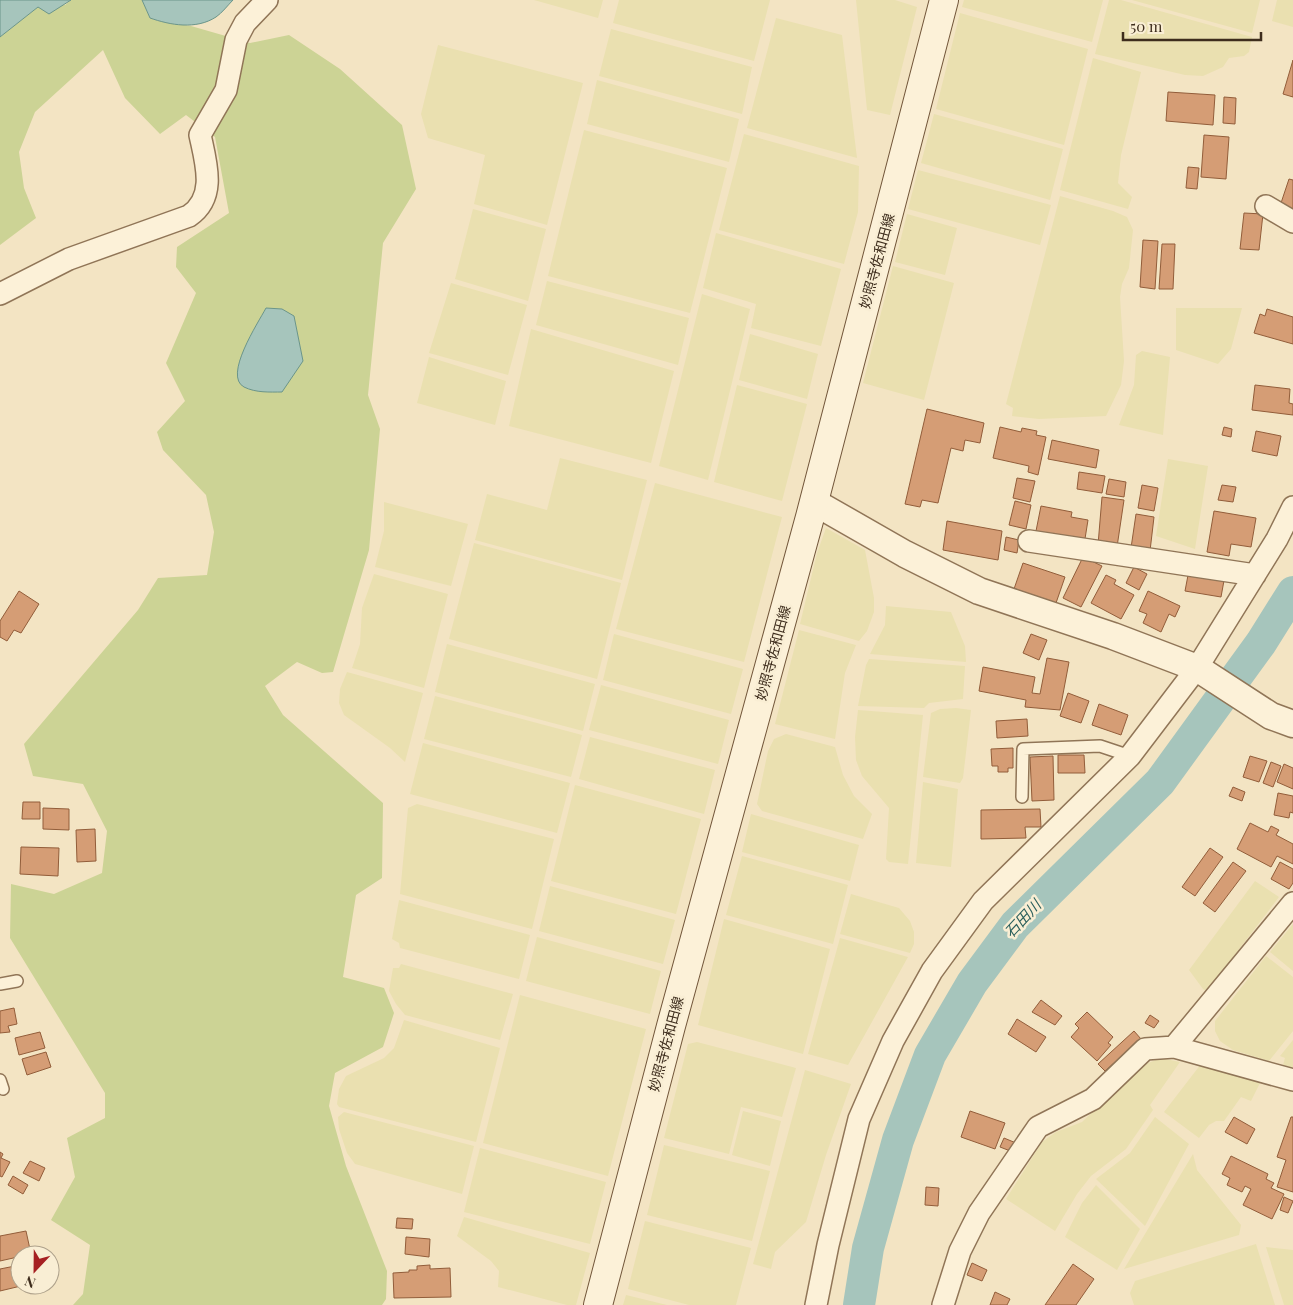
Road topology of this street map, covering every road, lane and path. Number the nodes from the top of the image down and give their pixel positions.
1 (267, 0) edge
2 (944, 0) edge
3 (1266, 206) dead end
4 (1293, 222) edge
5 (0, 294) edge
6 (814, 502) junction
7 (1293, 507) edge
8 (1029, 541) dead end
9 (1255, 575) junction
10 (1201, 671) junction
11 (1293, 724) edge
12 (1130, 756) junction
13 (1022, 797) dead end
14 (1293, 903) edge
15 (17, 981) dead end
16 (0, 984) edge
17 (1174, 1046) junction
18 (1293, 1080) edge
19 (598, 1305) edge
20 (816, 1305) edge
21 (943, 1305) edge

1 - 5 street
2 - 6 main road, 妙照寺佐和田線
3 - 4 street
6 - 10 street
6 - 19 main road, 妙照寺佐和田線
7 - 9 street
8 - 9 street
9 - 10 street
10 - 11 street
10 - 12 street
12 - 13 lane
12 - 20 street
14 - 17 street
15 - 16 lane
17 - 18 street
17 - 21 street

